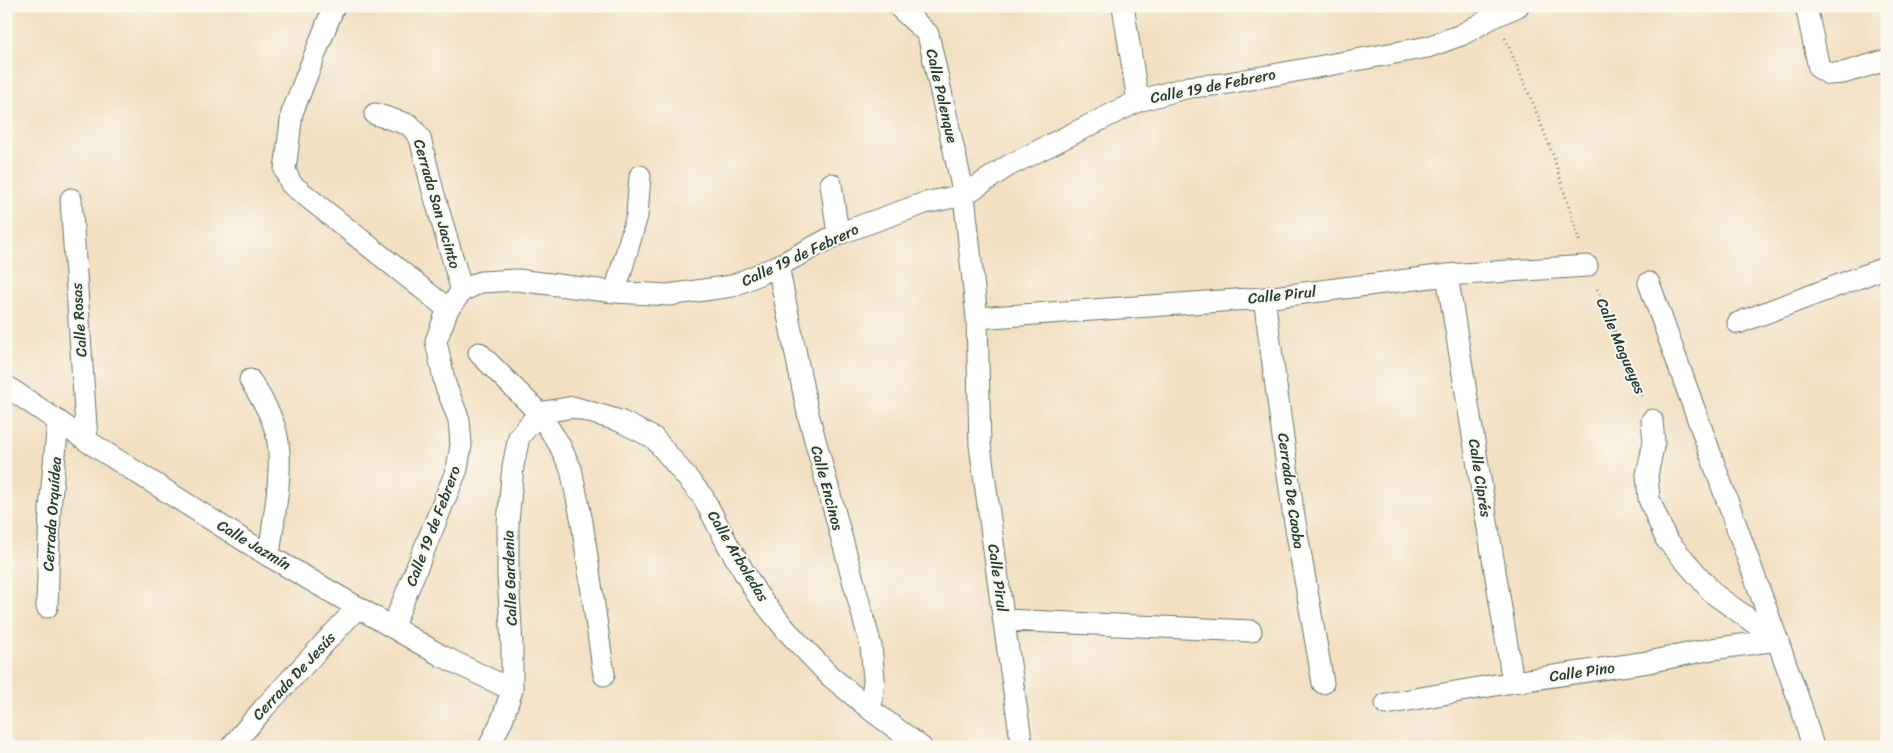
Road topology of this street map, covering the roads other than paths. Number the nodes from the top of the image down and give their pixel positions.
1 (334, 6) edge
2 (1123, 6) edge
3 (1518, 6) edge
4 (1806, 6) edge
5 (900, 8) dead end
6 (1887, 60) edge
7 (1138, 101) junction
8 (375, 114) dead end
9 (640, 176) dead end
10 (831, 184) dead end
11 (964, 195) junction
12 (71, 199) dead end
13 (838, 234) junction
14 (778, 266) junction
15 (1587, 266) road end
16 (1887, 267) edge
17 (1447, 275) junction
18 (1649, 283) dead end
19 (462, 291) junction
20 (616, 292) junction
21 (1264, 298) junction
22 (448, 309) junction
23 (977, 318) junction
24 (1738, 323) dead end
25 (479, 353) dead end
26 (250, 380) dead end
27 (6, 386) edge
28 (539, 414) junction
29 (1652, 420) road end
30 (58, 421) junction
31 (87, 441) junction
32 (270, 556) junction
33 (47, 607) dead end
34 (358, 607) junction
35 (1004, 620) junction
36 (393, 626) junction
37 (1251, 631) dead end
38 (1778, 640) junction
39 (604, 676) dead end
40 (1513, 682) junction
41 (1323, 683) dead end
42 (512, 690) junction
43 (1386, 704) dead end
44 (871, 710) junction
45 (231, 747) edge
46 (489, 747) edge
47 (921, 747) edge
48 (1022, 747) edge
49 (1813, 747) edge

1 - 22 street
2 - 7 street
3 - 7 street, Calle 19 de Febrero
4 - 6 street
5 - 11 street, Calle Palenque
7 - 11 street, Calle 19 de Febrero
8 - 19 street, Cerrada San Jacinto
9 - 20 street
10 - 13 street
11 - 13 street, Calle 19 de Febrero
11 - 23 street, Calle Pirul
12 - 31 street, Calle Rosas
13 - 14 street, Calle 19 de Febrero
14 - 20 street, Calle 19 de Febrero
14 - 44 street, Calle Encinos
15 - 17 street, Calle Pirul
16 - 24 street
17 - 21 street, Calle Pirul
17 - 40 street, Calle Ciprés
18 - 38 street
19 - 20 street, Calle 19 de Febrero
19 - 22 street, Calle 19 de Febrero
21 - 23 street, Calle Pirul
21 - 41 street, Cerrada De Caoba
22 - 36 street, Calle 19 de Febrero
23 - 35 street, Calle Pirul
25 - 28 street
26 - 32 street
27 - 30 street, Calle Jazmín
28 - 39 street
28 - 42 street, Calle Gardenia
28 - 44 street, Calle Arboledas
29 - 38 street
30 - 31 street, Calle Jazmín
30 - 33 street, Cerrada Orquídea
31 - 32 street, Calle Jazmín
32 - 34 street, Calle Jazmín
34 - 36 street, Calle Jazmín
34 - 45 street, Cerrada De Jesús
35 - 37 street
35 - 48 street, Calle Pirul
36 - 42 street, Calle Jazmín
38 - 40 street, Calle Pino
38 - 49 street
40 - 43 street, Calle Pino
42 - 46 street, Calle Gardenia
44 - 47 street, Calle Arboledas

